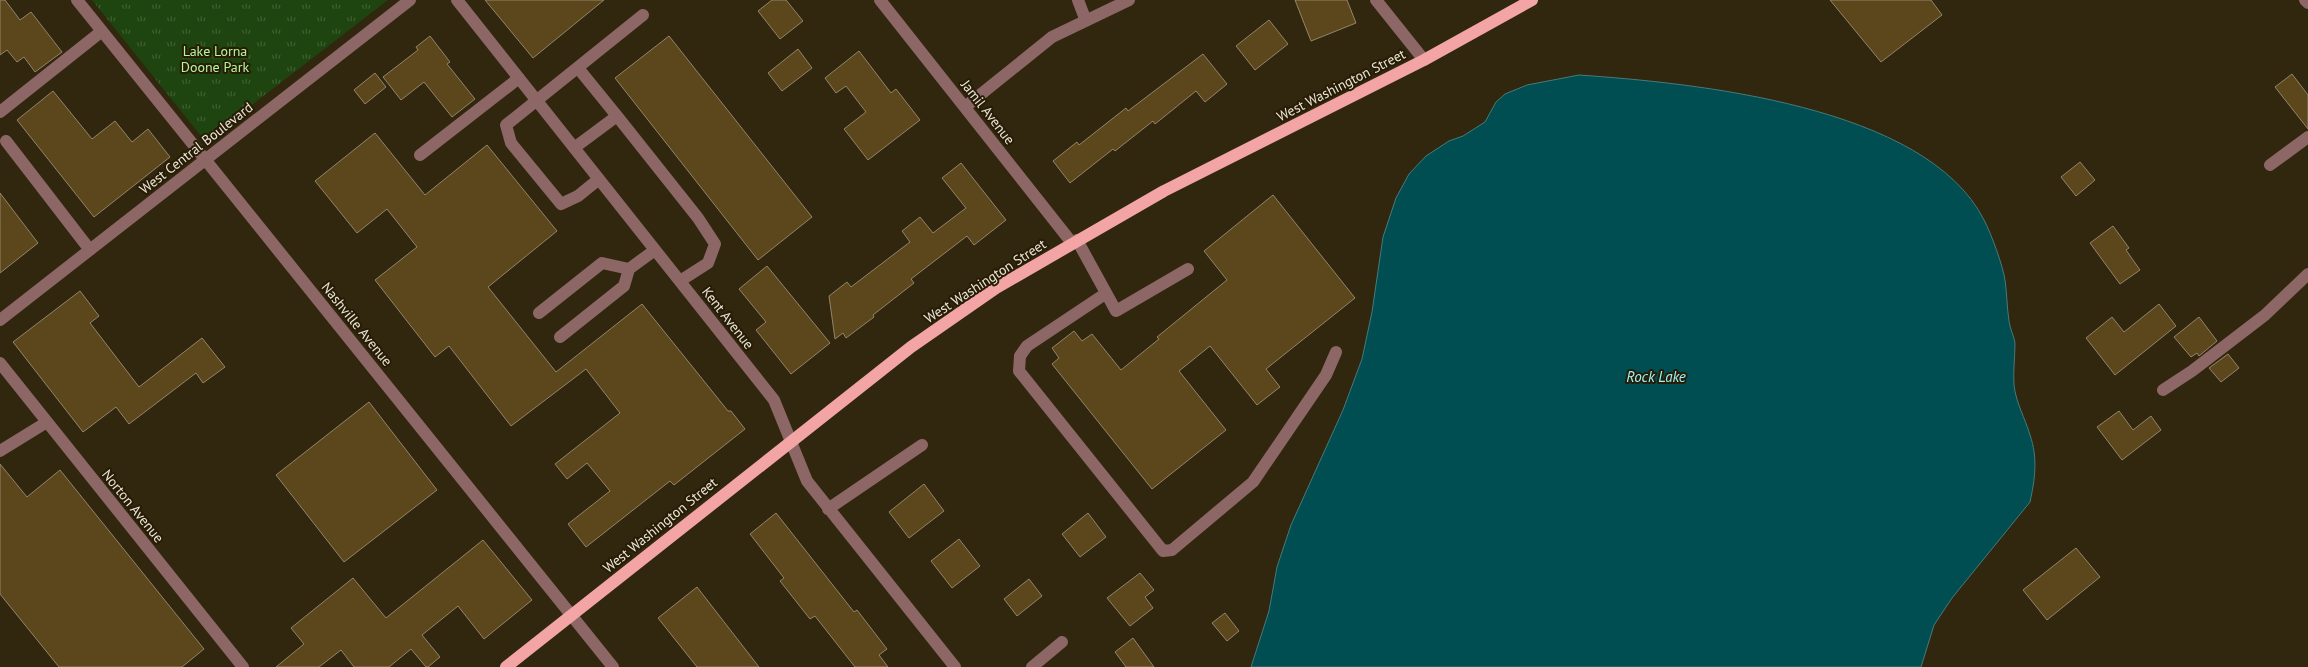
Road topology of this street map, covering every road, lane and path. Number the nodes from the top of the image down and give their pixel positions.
1 (77, 0) edge
2 (410, 0) edge
3 (457, 0) edge
4 (880, 0) edge
5 (1078, 0) edge
6 (1129, 0) edge
7 (1376, 0) edge
8 (1532, 0) edge
9 (2305, 0) edge
10 (2308, 3) edge
11 (643, 15) dead end
12 (1086, 21) junction
13 (102, 31) junction
14 (1424, 60) junction
15 (578, 68) junction
16 (519, 78) junction
17 (537, 101) junction
18 (965, 108) junction
19 (0, 112) edge
20 (616, 116) junction
21 (2308, 136) edge
22 (6, 140) dead end
23 (574, 148) junction
24 (420, 155) dead end
25 (206, 159) junction
26 (2270, 165) dead end
27 (599, 179) junction
28 (1075, 241) junction
29 (90, 250) junction
30 (655, 250) junction
31 (1188, 269) dead end
32 (629, 270) junction
33 (2308, 274) edge
34 (680, 281) junction
35 (1105, 294) junction
36 (539, 313) dead end
37 (0, 320) edge
38 (560, 338) dead end
39 (1336, 352) dead end
40 (0, 363) edge
41 (2164, 390) dead end
42 (47, 422) junction
43 (790, 441) junction
44 (922, 444) dead end
45 (0, 452) edge
46 (828, 509) junction
47 (571, 615) junction
48 (1062, 642) dead end
49 (243, 667) edge
50 (506, 667) edge
51 (613, 667) edge
52 (955, 667) edge
53 (1032, 667) edge

1 - 13 street, Nashville Avenue
2 - 25 street, West Central Boulevard
3 - 16 street, Kent Avenue
4 - 18 street, Jamil Avenue
5 - 12 street
6 - 12 street
7 - 14 street
8 - 14 main road, West Washington Street
9 - 10 street
11 - 15 street
12 - 18 street
13 - 19 street
13 - 25 street, Nashville Avenue
14 - 28 main road, West Washington Street
15 - 17 street
15 - 20 street
16 - 17 street, Kent Avenue
16 - 24 street
17 - 23 street, Kent Avenue
17 - 27 street
18 - 28 street, Jamil Avenue
20 - 23 street
20 - 34 street
21 - 26 street
22 - 29 street
23 - 27 street, Kent Avenue
25 - 29 street, West Central Boulevard
25 - 47 street, Nashville Avenue
27 - 30 street, Kent Avenue
28 - 35 street, Jamil Avenue
28 - 43 main road, West Washington Street
29 - 37 street, West Central Boulevard
30 - 32 street
30 - 34 street, Kent Avenue
31 - 35 street, Jamil Avenue
32 - 36 street
32 - 38 street
33 - 41 street
34 - 43 street, Kent Avenue
35 - 39 street
40 - 42 street, Norton Avenue
42 - 45 street
42 - 49 street, Norton Avenue
43 - 46 street, Kent Avenue
43 - 47 main road, West Washington Street
44 - 46 street
46 - 52 street, Kent Avenue
47 - 50 main road, West Washington Street
47 - 51 street, Nashville Avenue
48 - 53 street

